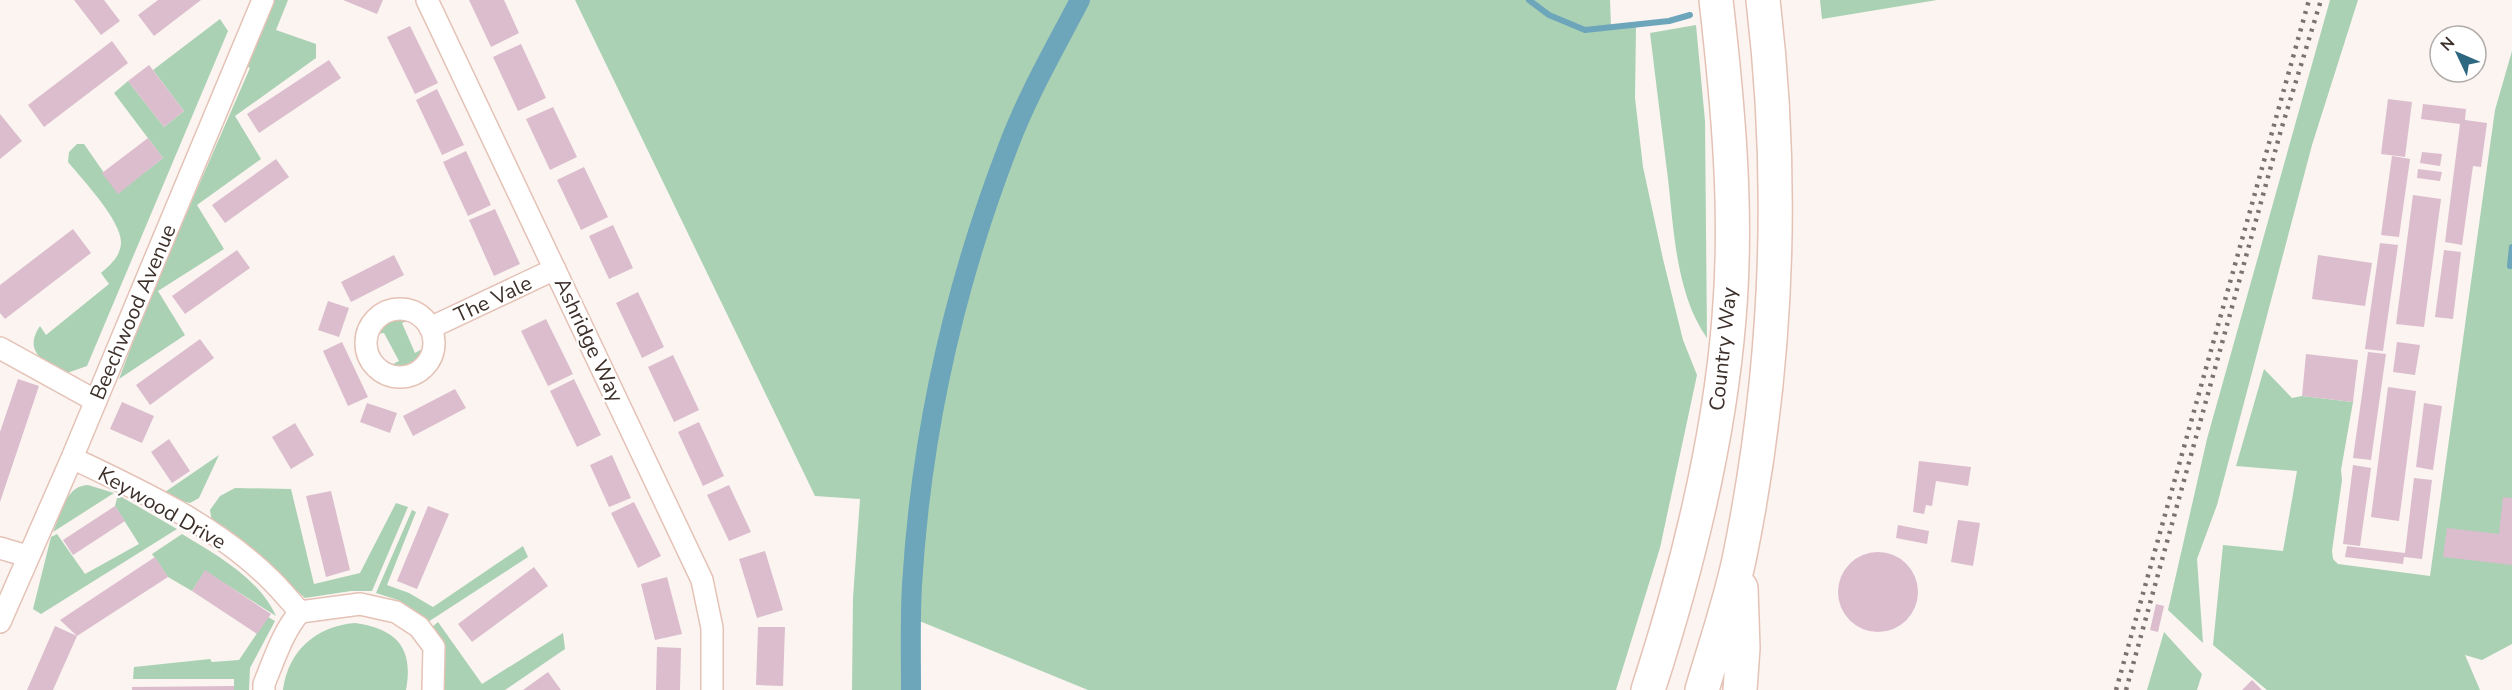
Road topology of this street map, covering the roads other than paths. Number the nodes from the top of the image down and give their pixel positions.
1 (263, 0) edge
2 (427, 0) edge
3 (1716, 0) edge
4 (1763, 0) edge
5 (555, 269) junction
6 (430, 328) dead end
7 (0, 348) edge
8 (96, 401) junction
9 (72, 458) junction
10 (0, 548) edge
11 (27, 556) junction
12 (1740, 556) junction
13 (300, 612) junction
14 (0, 622) edge
15 (264, 690) edge
16 (433, 690) edge
17 (712, 690) edge
18 (1648, 690) edge
19 (1702, 690) edge
20 (1740, 690) edge

1 - 8 street, Beechwood Avenue
2 - 5 street, Ashridge Way
3 - 18 highway, Country Way
4 - 12 highway, Country Way
5 - 6 street, The Vale
5 - 17 street, Ashridge Way
7 - 8 street
8 - 9 street, Beechwood Avenue
9 - 11 street, Beechwood Avenue
9 - 13 street, Keywood Drive
10 - 11 street
11 - 14 street, Beechwood Avenue
12 - 19 highway, Country Way
12 - 20 highway
13 - 15 street
13 - 16 street

